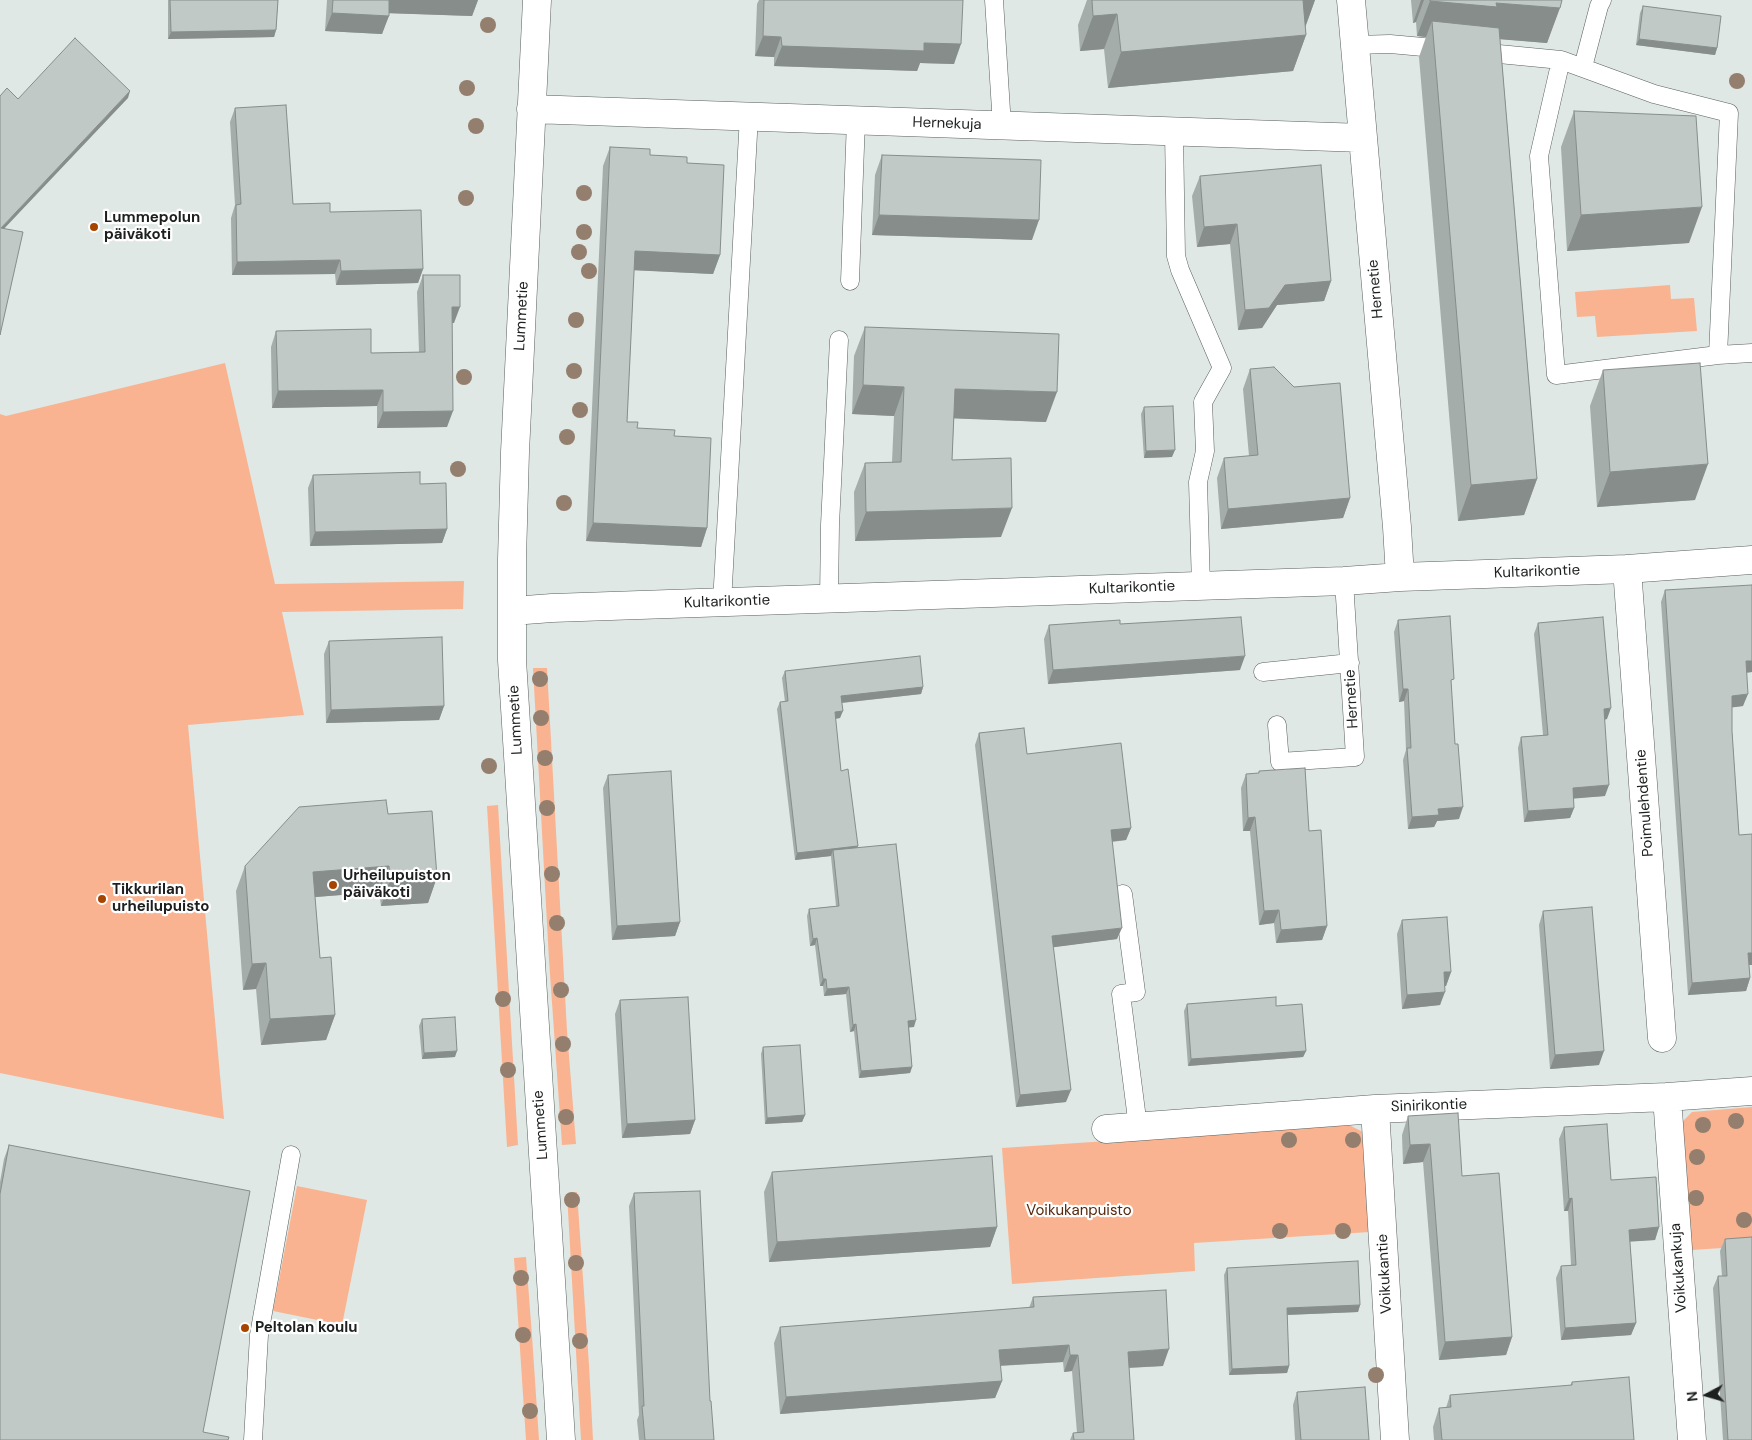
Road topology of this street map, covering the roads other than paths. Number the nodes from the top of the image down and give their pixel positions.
1 (538, 0) edge
2 (994, 0) edge
3 (1351, 0) edge
4 (1598, 2) edge
5 (1355, 45) junction
6 (1562, 60) junction
7 (1583, 67) junction
8 (531, 108) junction
9 (749, 116) junction
10 (856, 120) junction
11 (1002, 126) junction
12 (1174, 132) junction
13 (1363, 138) junction
14 (850, 281) dead end
15 (839, 340) dead end
16 (1752, 353) edge
17 (1718, 355) junction
18 (1752, 560) edge
19 (1627, 569) junction
20 (1400, 577) junction
21 (1344, 581) junction
22 (1201, 586) junction
23 (829, 599) junction
24 (722, 603) junction
25 (512, 611) junction
26 (1350, 663) junction
27 (1263, 672) dead end
28 (1277, 725) dead end
29 (1123, 894) dead end
30 (1662, 1038) dead end
31 (1752, 1091) edge
32 (1667, 1097) junction
33 (1375, 1109) junction
34 (1138, 1127) junction
35 (1106, 1129) dead end
36 (291, 1155) dead end
37 (253, 1440) edge
38 (561, 1440) edge
39 (1395, 1440) edge
40 (1692, 1440) edge

1 - 8 street, Lummetie
2 - 11 lane
3 - 5 street, Hernetie
4 - 7 lane
5 - 6 lane
5 - 13 street, Hernetie
6 - 7 lane
6 - 17 lane
7 - 17 lane
8 - 9 street, Hernekuja
8 - 25 street, Lummetie
9 - 10 street, Hernekuja
9 - 24 lane
10 - 11 street, Hernekuja
10 - 14 lane
11 - 12 street, Hernekuja
12 - 13 street, Hernekuja
12 - 22 lane
13 - 20 street, Hernetie
15 - 23 lane
16 - 17 lane
18 - 19 street, Kultarikontie
19 - 20 street, Kultarikontie
19 - 30 street, Poimulehdentie
20 - 21 street, Kultarikontie
21 - 22 street, Kultarikontie
21 - 26 lane, Hernetie
22 - 23 street, Kultarikontie
23 - 24 street, Kultarikontie
24 - 25 street, Kultarikontie
25 - 38 street, Lummetie
26 - 27 lane
26 - 28 lane, Hernetie
29 - 34 lane
31 - 32 street, Sinirikontie
32 - 33 street, Sinirikontie
32 - 40 street, Voikukankuja
33 - 34 street, Sinirikontie
33 - 39 street, Voikukantie
34 - 35 street, Sinirikontie
36 - 37 lane

